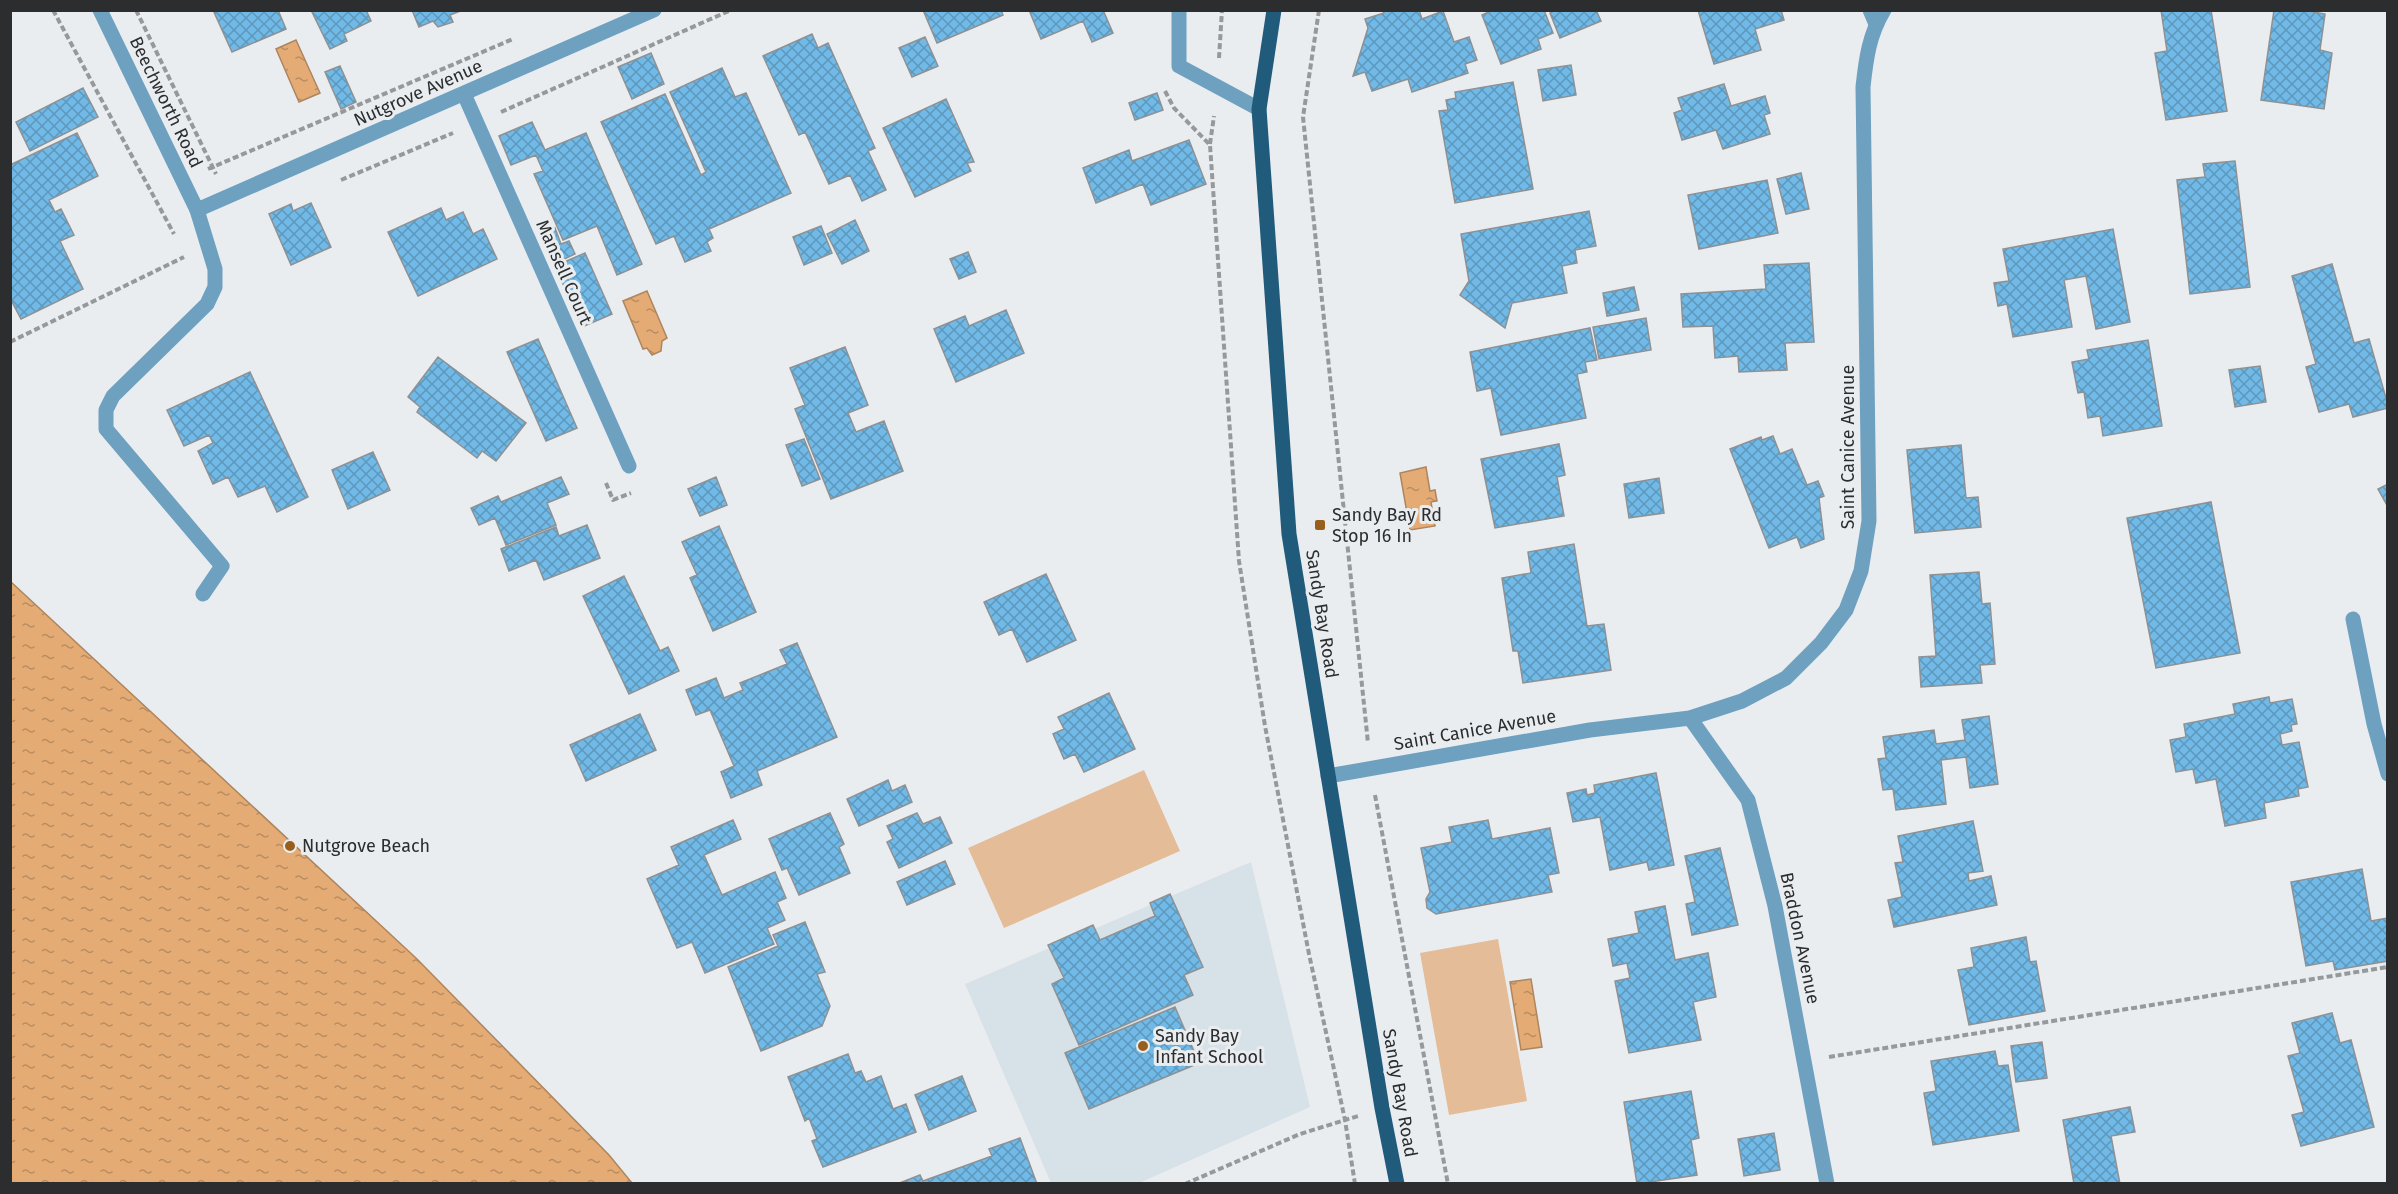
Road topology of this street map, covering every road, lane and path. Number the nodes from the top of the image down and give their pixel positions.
1 (53, 10) edge
2 (100, 10) edge
3 (136, 10) edge
4 (654, 10) edge
5 (731, 10) edge
6 (1179, 10) edge
7 (1274, 10) edge
8 (1319, 10) edge
9 (1877, 15) edge
10 (515, 38) dead end
11 (1161, 84) dead end
12 (464, 94) junction
13 (1259, 109) junction
14 (476, 123) junction
15 (212, 167) junction
16 (182, 180) junction
17 (336, 182) dead end
18 (227, 197) junction
19 (197, 210) junction
20 (175, 236) dead end
21 (206, 238) junction
22 (180, 246) dead end
23 (186, 256) junction
24 (10, 342) edge
25 (630, 466) dead end
26 (204, 594) dead end
27 (2353, 619) dead end
28 (1690, 717) junction
29 (1370, 768) junction
30 (2388, 774) edge
31 (1328, 776) junction
32 (2388, 967) edge
33 (1804, 1061) junction
34 (1382, 1108) junction
35 (1345, 1120) junction
36 (1185, 1184) edge
37 (1355, 1184) edge
38 (1396, 1184) edge
39 (1448, 1184) edge
40 (1827, 1184) edge

1 - 20 path
2 - 16 street, Beechworth Road
3 - 15 path
4 - 12 street, Nutgrove Avenue
5 - 14 path
6 - 13 street
7 - 13 main road, Sandy Bay Road
8 - 29 path
9 - 28 street, Saint Canice Avenue
10 - 15 path
11 - 35 path
12 - 14 street, Mansell Court
12 - 18 street, Nutgrove Avenue
13 - 31 main road, Sandy Bay Road
14 - 17 path
14 - 25 street, Mansell Court
15 - 16 path
15 - 18 path
16 - 19 street, Beechworth Road
18 - 19 street, Nutgrove Avenue
19 - 21 street, Beechworth Road
21 - 23 path
21 - 26 street, Beechworth Road
22 - 23 path
23 - 24 path
27 - 30 street
28 - 29 street, Saint Canice Avenue
28 - 33 street, Braddon Avenue
29 - 31 street, Saint Canice Avenue
29 - 39 path
31 - 34 main road, Sandy Bay Road
32 - 33 path
33 - 40 street, Braddon Avenue
34 - 35 path
34 - 38 main road, Sandy Bay Road
35 - 36 path
35 - 37 path

